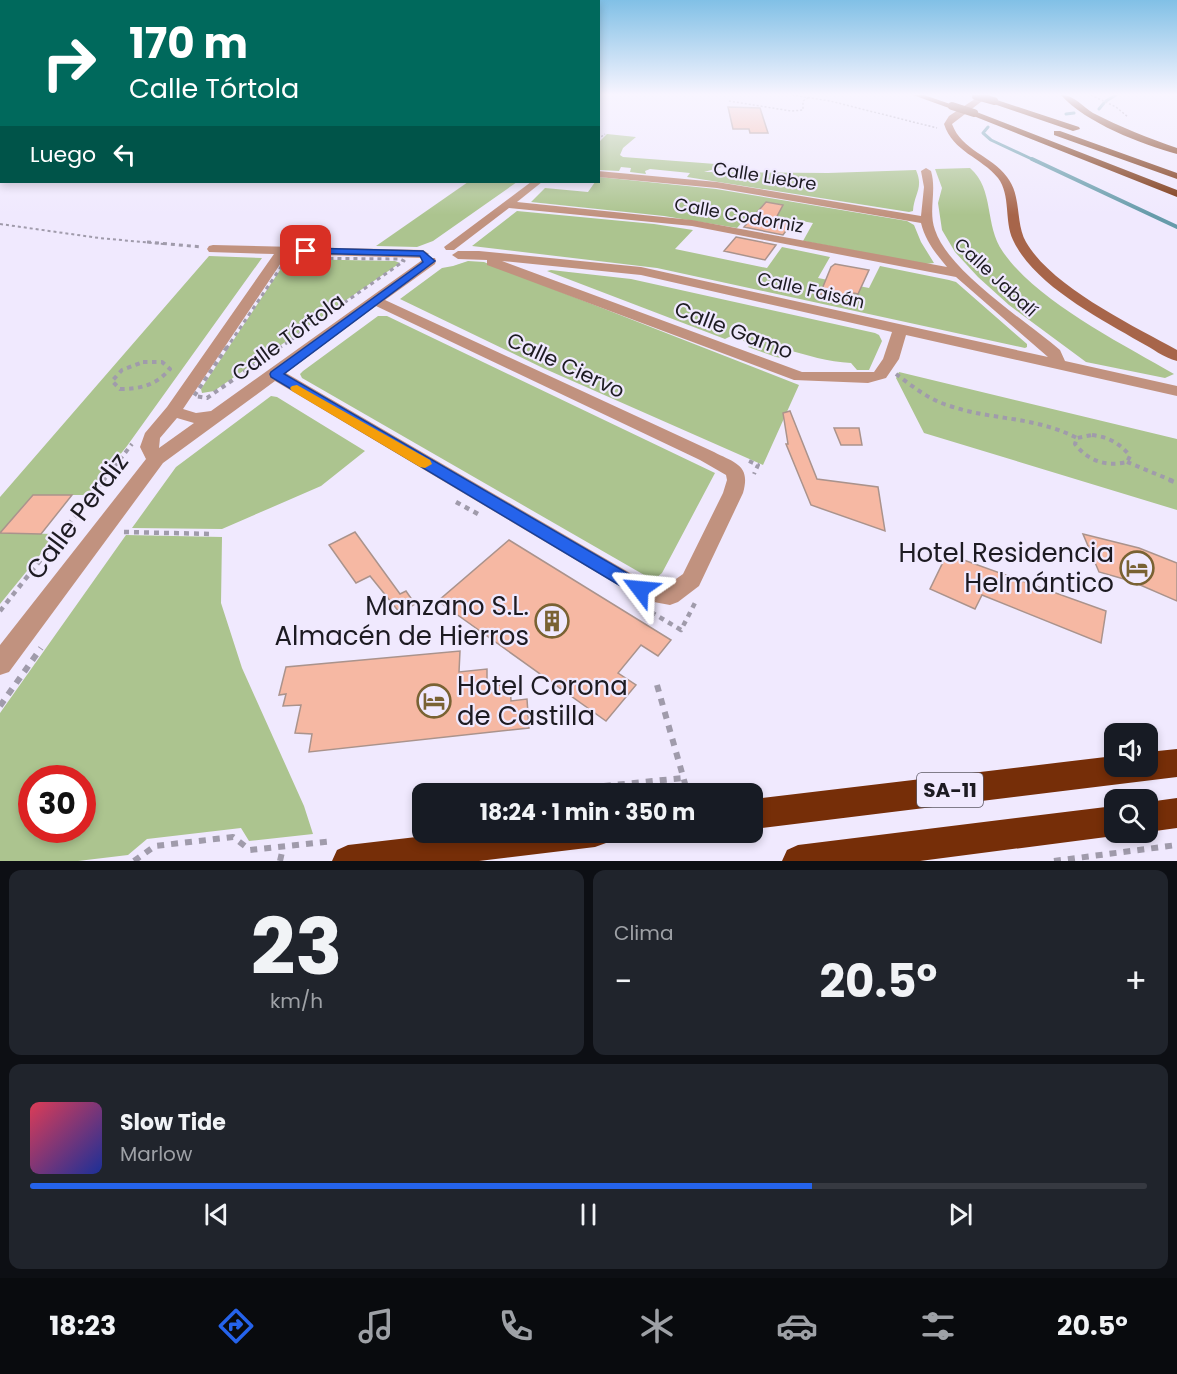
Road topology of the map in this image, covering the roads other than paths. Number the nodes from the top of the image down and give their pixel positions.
1 (953, 135) edge
2 (1030, 135) edge
3 (1064, 135) edge
4 (1140, 135) edge
5 (1177, 151) edge
6 (1166, 158) dead end
7 (1177, 162) edge
8 (926, 171) dead end
9 (600, 174) edge
10 (1177, 178) edge
11 (536, 183) edge
12 (1177, 194) edge
13 (509, 205) junction
14 (925, 220) junction
15 (213, 249) road end
16 (454, 251) junction
17 (285, 254) junction
18 (427, 257) junction
19 (532, 267) junction
20 (962, 274) junction
21 (376, 301) junction
22 (900, 329) junction
23 (1177, 356) edge
24 (1058, 365) junction
25 (276, 374) junction
26 (1177, 384) edge
27 (1153, 385) junction
28 (1177, 391) edge
29 (220, 415) junction
30 (169, 417) junction
31 (164, 454) junction
32 (0, 664) edge
33 (1177, 763) edge
34 (1158, 765) edge
35 (1104, 771) edge
36 (763, 813) edge
37 (1177, 813) edge
38 (1158, 816) edge
39 (1104, 822) edge
40 (442, 843) edge
41 (344, 850) edge
42 (798, 861) edge

1 - 23 street
2 - 12 highway, bridge
3 - 10 highway
4 - 5 highway
6 - 7 highway
8 - 14 street
9 - 14 street, Calle Liebre
11 - 13 street
13 - 16 street
13 - 20 street, Calle Codorniz
14 - 20 street, Calle Jabalí
15 - 17 street
16 - 18 street
16 - 19 street, Calle Faisán
17 - 18 street
17 - 30 street, Calle Perdiz
18 - 21 street, Calle Tórtola
19 - 22 street, Calle Faisán
19 - 22 street, Calle Gamo
20 - 24 street, Calle Jabalí
21 - 25 street, Calle Tórtola
21 - 25 street, Calle Ciervo
22 - 24 street, Calle Faisán
24 - 27 street, Calle Faisán
25 - 29 street, Calle Tórtola
26 - 27 street, Calle Faisán
27 - 28 street, Calle Faisán
29 - 30 street
29 - 31 street, Calle Tórtola
30 - 31 street, Calle Perdiz
31 - 32 street, Calle Perdiz
33 - 34 highway, SA-11
35 - 36 highway, SA-11
37 - 38 highway
39 - 42 highway, SA-11
40 - 41 highway

